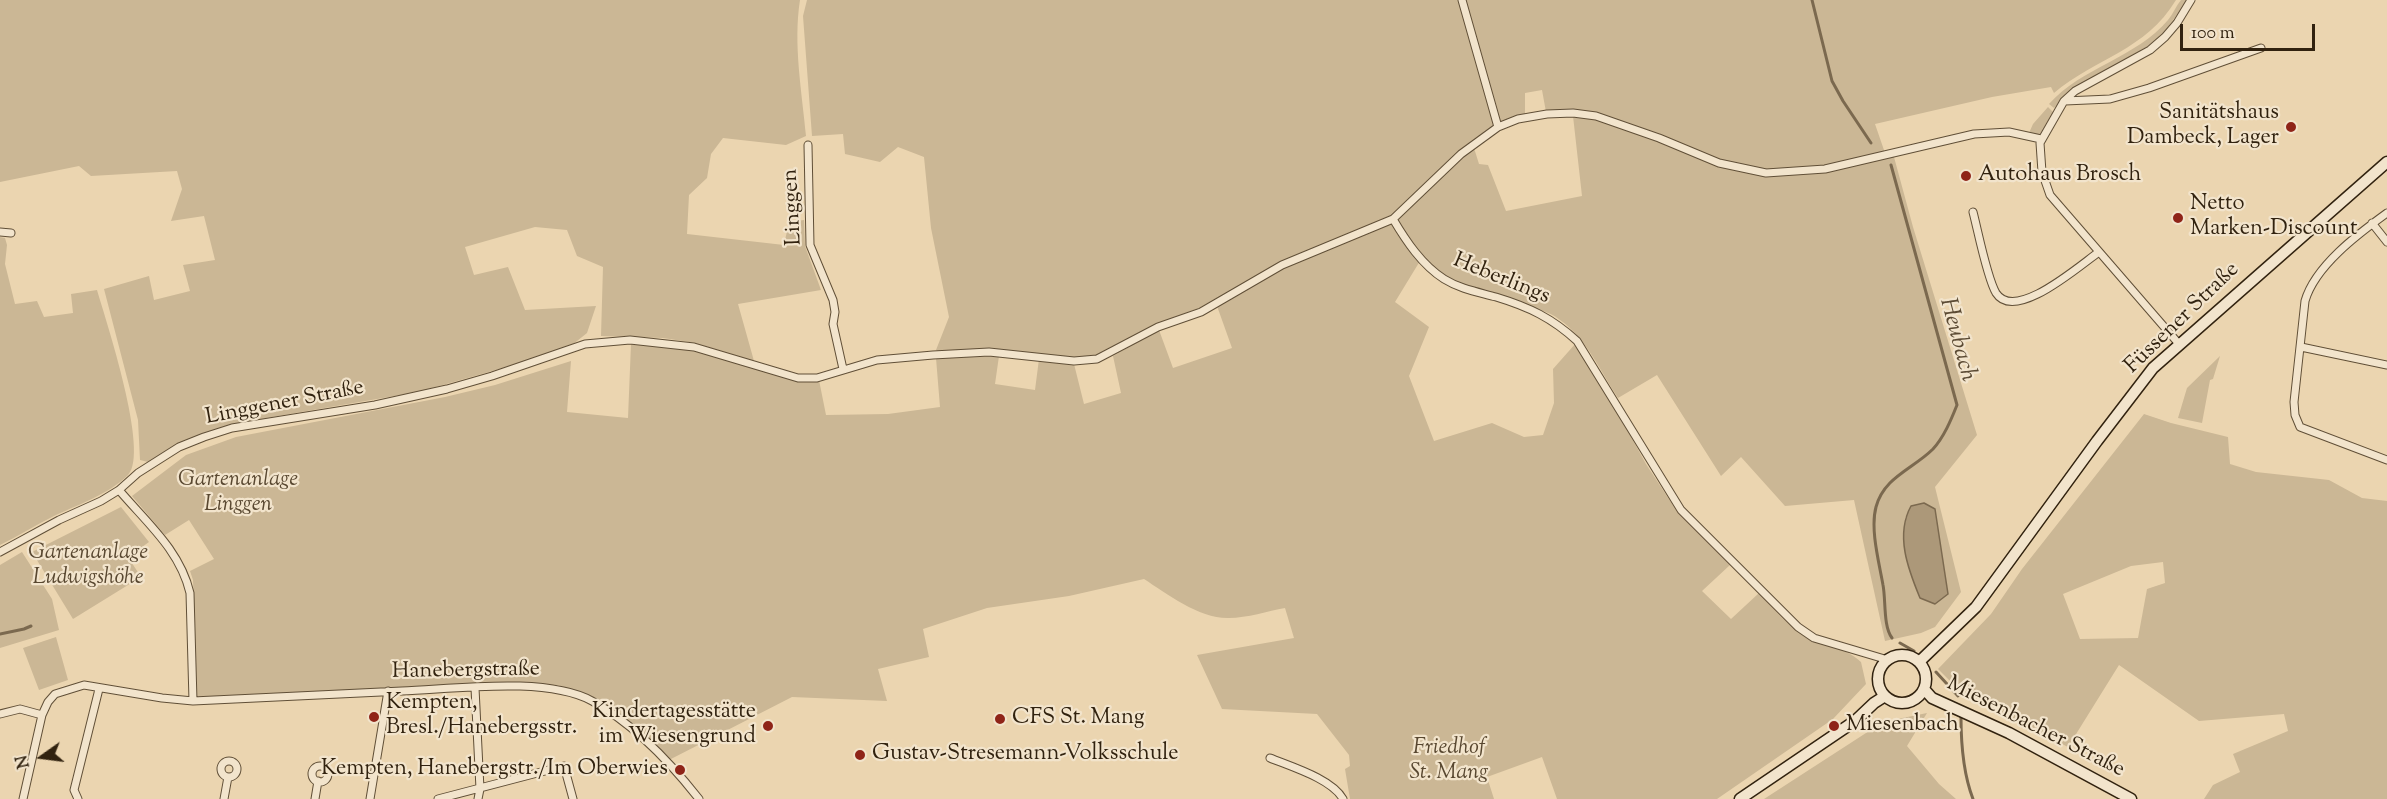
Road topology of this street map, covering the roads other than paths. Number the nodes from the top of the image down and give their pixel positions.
1 (1462, 0) edge
2 (2191, 0) edge
3 (2261, 48) dead end
4 (2064, 101) junction
5 (1498, 127) junction
6 (2041, 139) junction
7 (808, 146) dead end
8 (2387, 162) edge
9 (1973, 212) dead end
10 (2387, 213) edge
11 (1393, 219) junction
12 (2372, 224) junction
13 (0, 232) edge
14 (11, 232) dead end
15 (2387, 242) edge
16 (2099, 252) junction
17 (2179, 345) junction
18 (2301, 347) junction
19 (2387, 365) edge
20 (843, 369) junction
21 (2387, 460) edge
22 (119, 490) junction
23 (0, 552) edge
24 (1888, 660) junction
25 (1919, 662) junction
26 (476, 688) junction
27 (99, 689) junction
28 (1924, 689) junction
29 (388, 692) junction
30 (1885, 696) junction
31 (193, 701) junction
32 (0, 714) edge
33 (42, 715) junction
34 (1270, 758) dead end
35 (228, 777) dead end
36 (318, 781) dead end
37 (480, 789) junction
38 (23, 799) edge
39 (78, 799) edge
40 (224, 799) edge
41 (315, 799) edge
42 (370, 799) edge
43 (438, 799) edge
44 (478, 799) edge
45 (573, 799) edge
46 (699, 799) edge
47 (1343, 799) edge
48 (1740, 799) edge
49 (2131, 799) edge

1 - 5 street
2 - 4 street
3 - 4 street
4 - 6 street
5 - 6 street
5 - 11 street
6 - 16 street
7 - 20 street, Linggen
8 - 17 main road, Füssener Straße
9 - 16 street
10 - 12 street
11 - 20 street, Linggener Straße
11 - 24 street, Heberlings
12 - 15 street
12 - 18 street
13 - 14 street
16 - 17 street
17 - 25 main road, Füssener Straße
18 - 19 street
18 - 21 street
20 - 22 street, Linggener Straße
22 - 23 street, Linggener Straße
22 - 31 street
24 - 25 main road
24 - 30 main road
25 - 28 main road
26 - 29 street, Hanebergstraße
26 - 37 street
26 - 46 street, Hanebergstraße
27 - 31 street, Hanebergstraße
27 - 33 street, Hanebergstraße
27 - 39 street
28 - 30 main road
28 - 49 main road, Miesenbacher Straße
29 - 31 street, Hanebergstraße
29 - 42 street
30 - 48 main road
32 - 33 street
33 - 38 street
34 - 47 street
35 - 40 street
36 - 41 street
37 - 43 street
37 - 44 street
37 - 45 street

